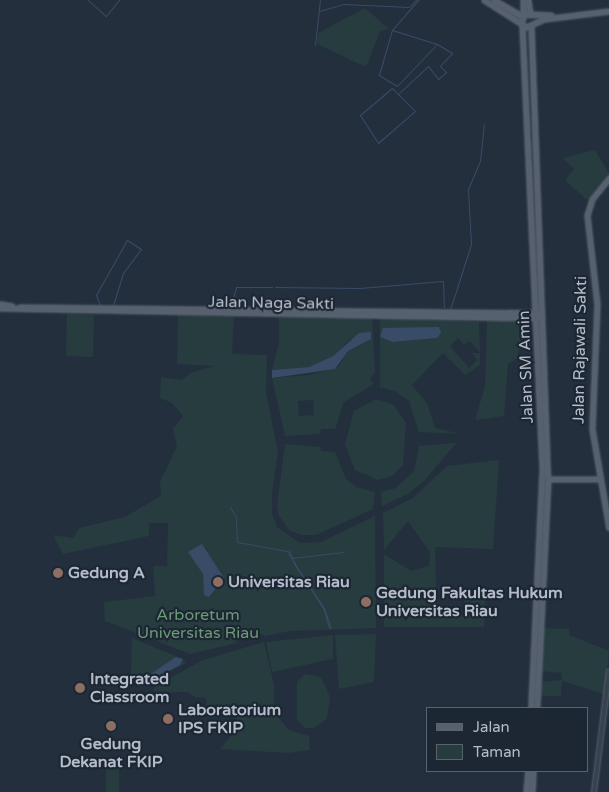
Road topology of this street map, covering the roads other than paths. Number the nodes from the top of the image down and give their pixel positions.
1 (484, 0) edge
2 (494, 0) edge
3 (523, 0) edge
4 (528, 0) edge
5 (609, 10) edge
6 (522, 15) junction
7 (530, 15) junction
8 (522, 25) junction
9 (532, 25) junction
10 (609, 178) edge
11 (537, 290) junction
12 (0, 304) edge
13 (0, 308) edge
14 (539, 316) junction
15 (548, 432) junction
16 (541, 433) junction
17 (548, 479) junction
18 (598, 479) junction
19 (609, 528) edge
20 (537, 659) junction
21 (609, 671) edge
22 (531, 707) edge
23 (537, 707) edge
24 (528, 772) edge
25 (533, 772) edge
26 (526, 792) edge
27 (532, 792) edge
28 (594, 792) edge

1 - 8 main road
2 - 6 main road
3 - 6 main road, Jalan SM Amin
4 - 7 main road, Jalan SM Amin
5 - 7 main road
5 - 9 main road
6 - 7 main road
6 - 8 main road, Jalan SM Amin
7 - 9 main road, Jalan SM Amin
8 - 9 main road
8 - 11 main road, Jalan SM Amin
9 - 11 main road, Jalan SM Amin
10 - 18 main road, Jalan Rajawali Sakti
11 - 14 main road, Jalan SM Amin
12 - 14 main road, Jalan Naga Sakti
13 - 14 main road, Jalan Naga Sakti
14 - 15 main road, Jalan SM Amin
14 - 16 main road, Jalan SM Amin
15 - 16 main road
15 - 17 main road, Jalan SM Amin
16 - 20 main road, Jalan SM Amin
17 - 18 main road
17 - 20 main road, Jalan SM Amin
18 - 19 main road, Jalan Rajawali Sakti
20 - 22 main road, Jalan SM Amin
20 - 23 main road, Jalan SM Amin
21 - 28 street
24 - 26 main road
25 - 27 main road

